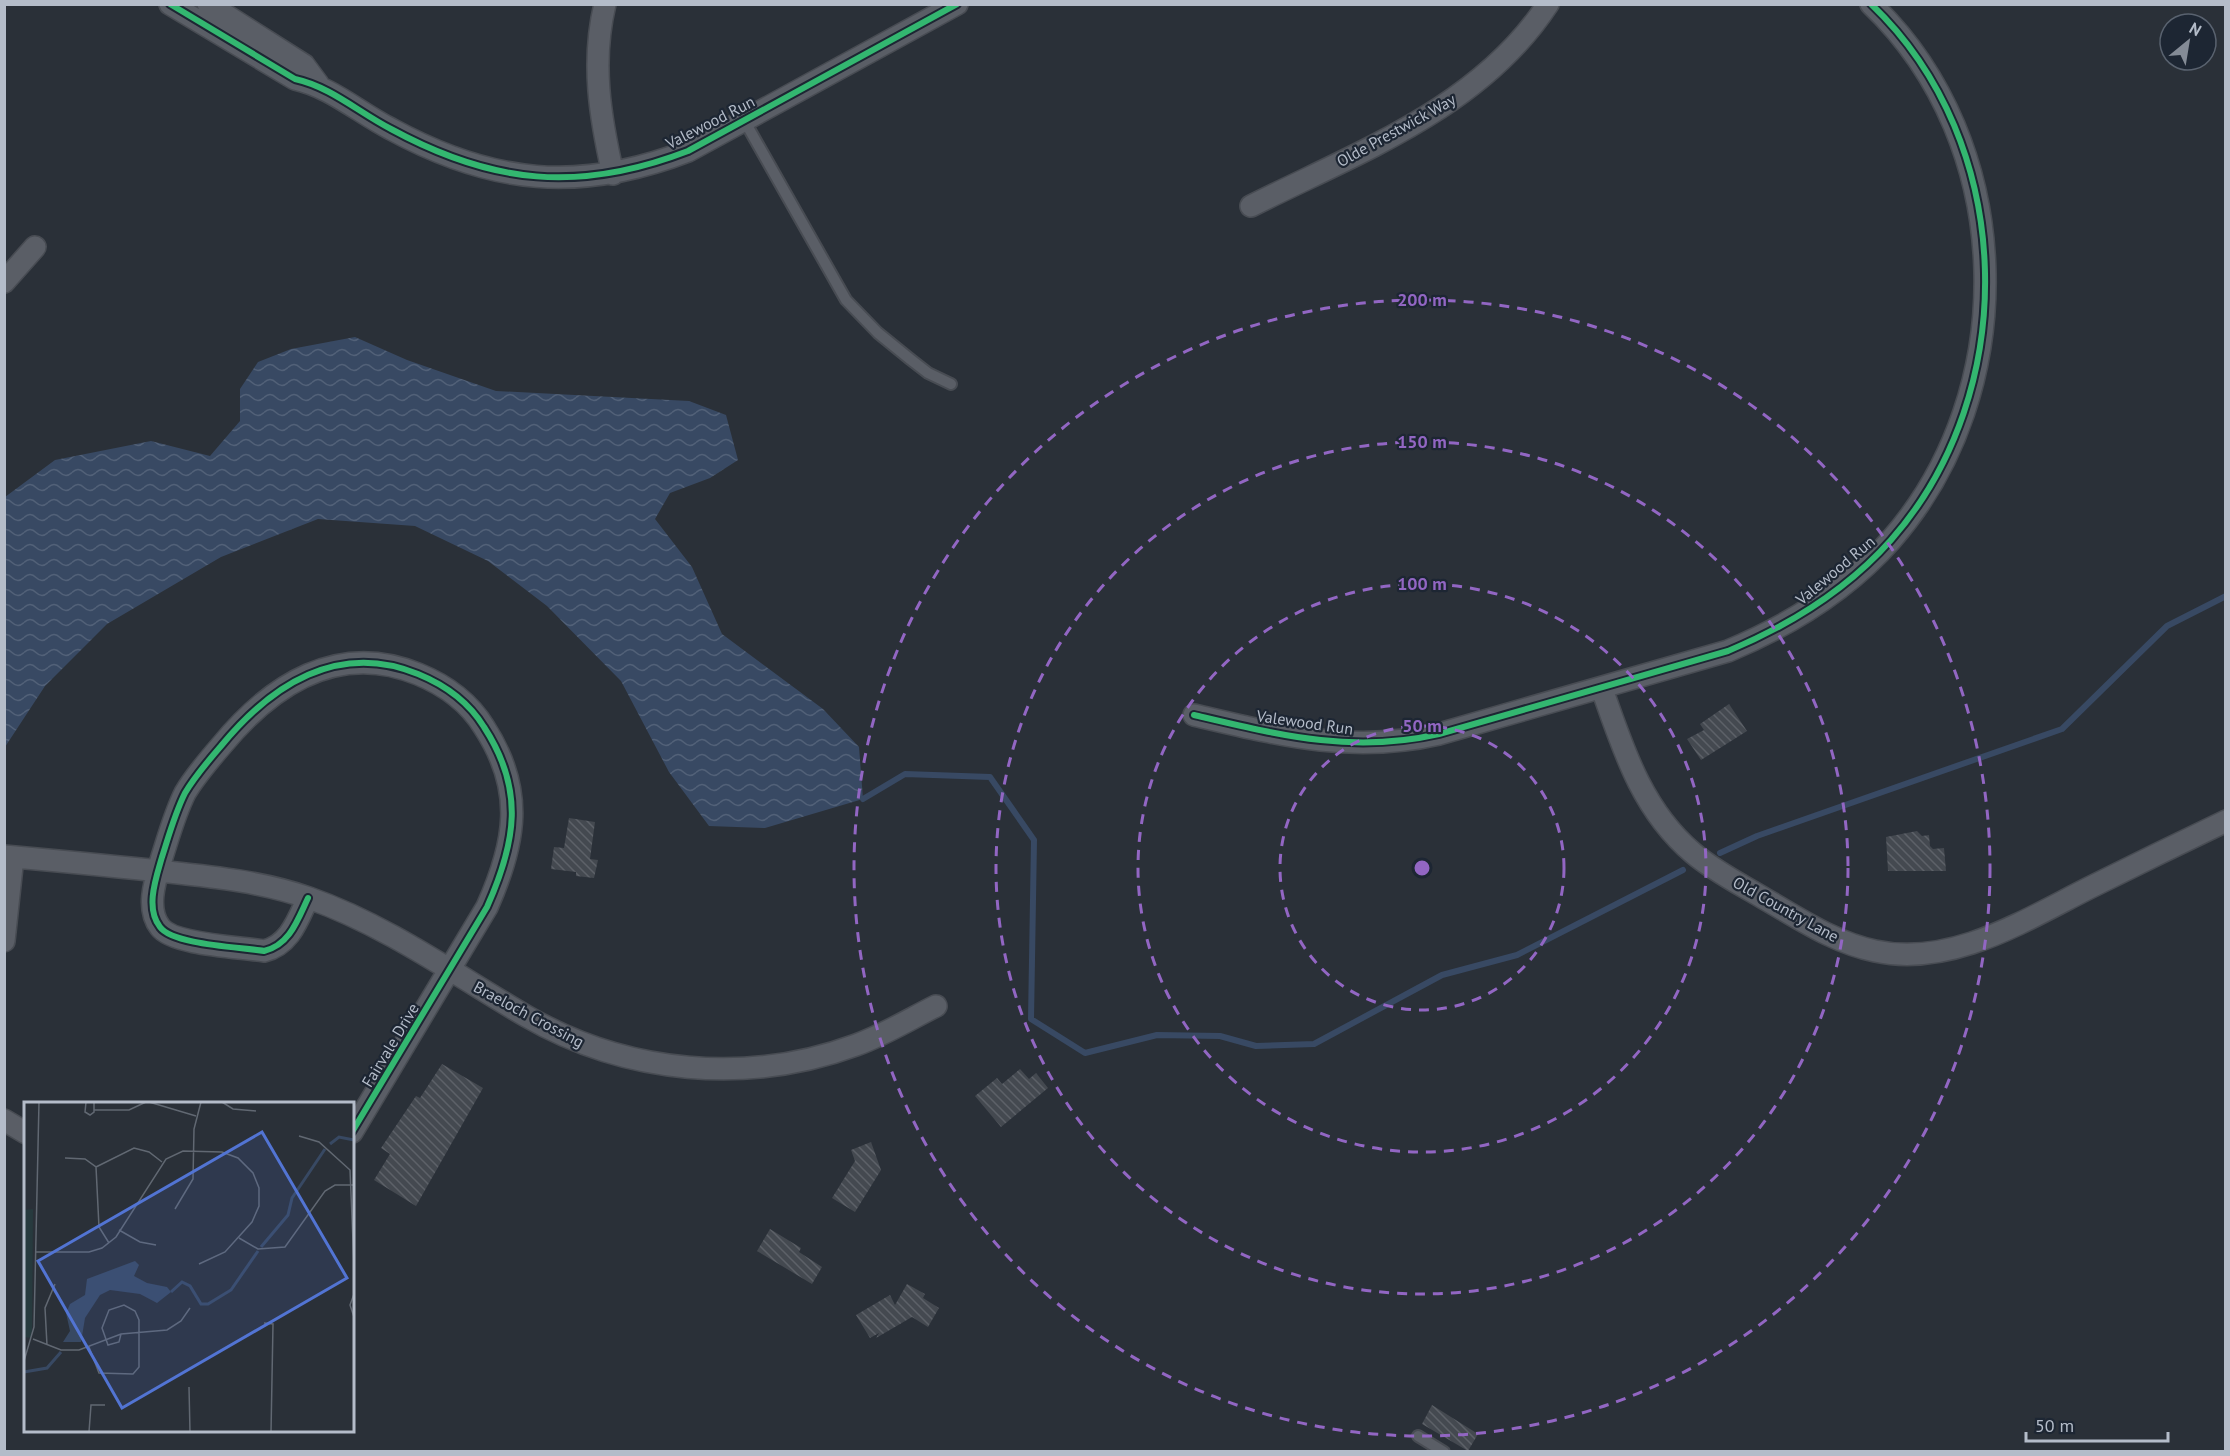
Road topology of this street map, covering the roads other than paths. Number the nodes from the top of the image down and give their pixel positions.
1 (170, 4) edge
2 (208, 4) edge
3 (605, 4) edge
4 (957, 4) edge
5 (1548, 4) edge
6 (1871, 4) edge
7 (318, 84) junction
8 (744, 120) junction
9 (613, 174) junction
10 (1251, 206) dead end
11 (35, 247) dead end
12 (4, 282) edge
13 (951, 384) dead end
14 (1602, 689) junction
15 (1194, 715) dead end
16 (2226, 821) edge
17 (9, 857) edge
18 (158, 871) junction
19 (308, 898) junction
20 (4, 941) edge
21 (450, 971) junction
22 (936, 1006) dead end
23 (4, 1120) edge
24 (354, 1129) edge
25 (24, 1132) edge
26 (1418, 1436) dead end
27 (1444, 1452) edge

1 - 7 street, Valewood Run
2 - 7 street, Valewood Run
3 - 9 street
4 - 8 street, Valewood Run
5 - 10 street, Olde Prestwick Way
6 - 14 street, Valewood Run
7 - 9 street, Valewood Run
8 - 9 street, Valewood Run
8 - 13 lane
11 - 12 street
14 - 15 street, Valewood Run
14 - 16 street, Old Country Lane
17 - 18 street, Braeloch Crossing
17 - 20 street
18 - 19 street, Braeloch Crossing
18 - 19 street
18 - 21 street, Fairvale Drive
19 - 21 street, Braeloch Crossing
21 - 22 street, Braeloch Crossing
21 - 24 street, Fairvale Drive
23 - 25 street
26 - 27 lane

